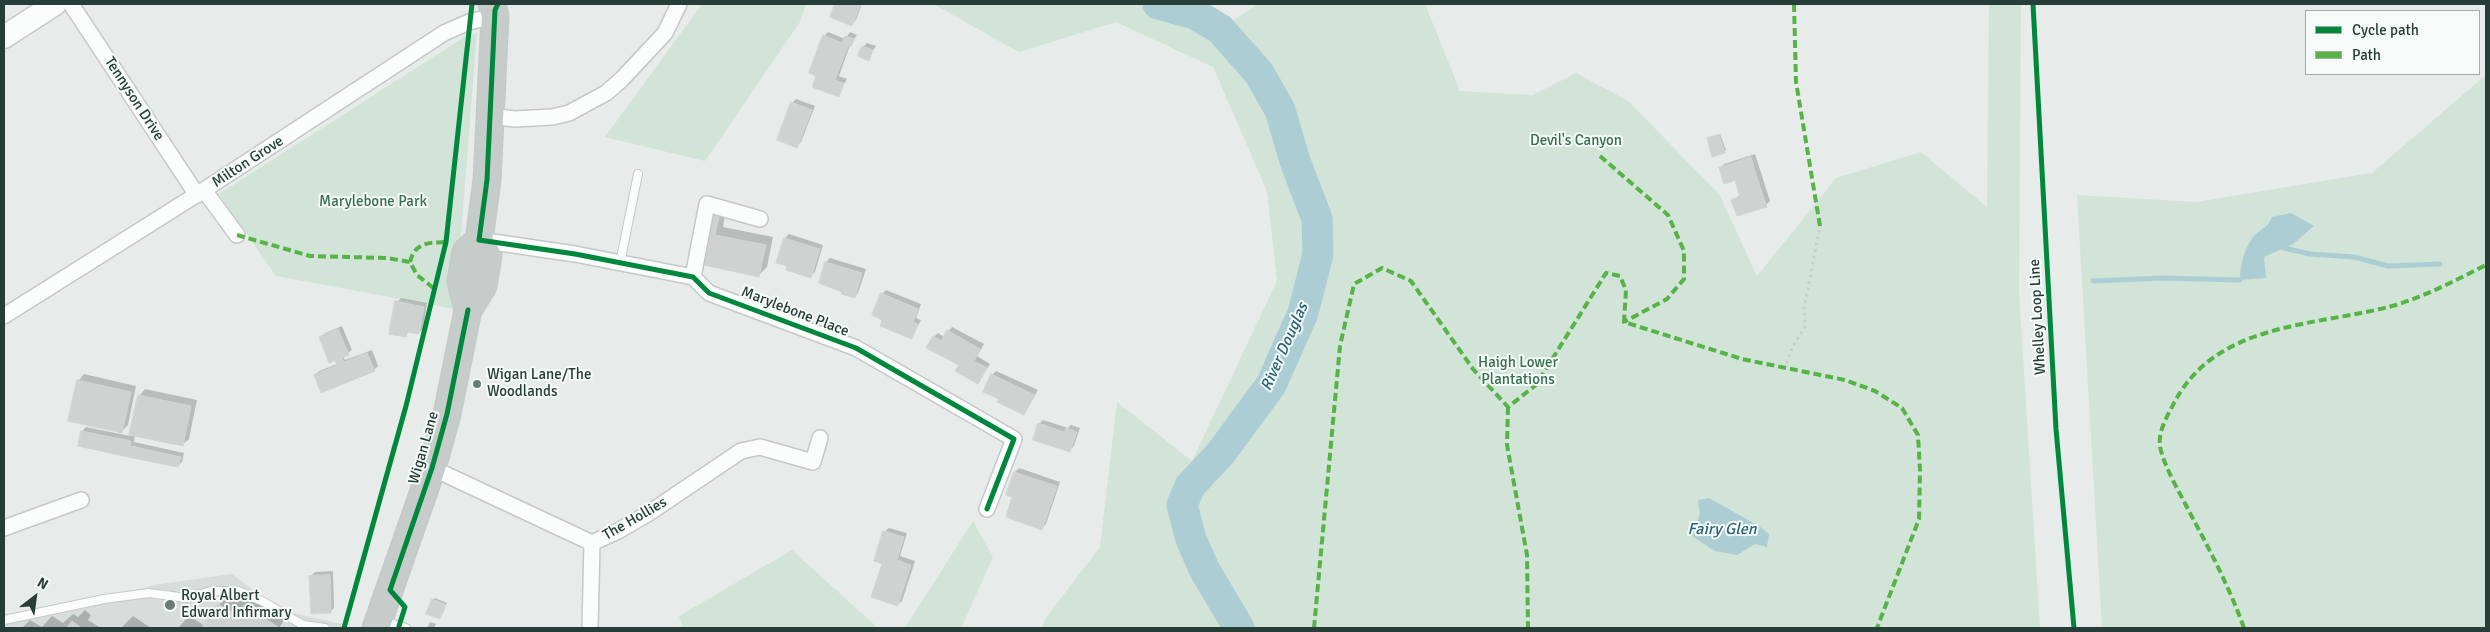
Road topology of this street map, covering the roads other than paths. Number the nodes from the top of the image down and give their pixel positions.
1 (55, 4) edge
2 (71, 4) edge
3 (679, 4) edge
4 (495, 8) edge
5 (4, 36) edge
6 (490, 116) junction
7 (638, 174) dead end
8 (200, 193) junction
9 (760, 219) dead end
10 (237, 234) dead end
11 (479, 240) junction
12 (620, 263) junction
13 (693, 277) junction
14 (4, 316) edge
15 (820, 438) dead end
16 (432, 468) junction
17 (81, 500) dead end
18 (987, 509) dead end
19 (4, 528) edge
20 (592, 543) junction
21 (4, 620) edge
22 (378, 624) edge
23 (303, 627) edge
24 (325, 628) edge
25 (406, 628) edge
26 (590, 628) edge

1 - 5 main road
2 - 8 street, Tennyson Drive
3 - 6 street
4 - 6 highway, Wigan Lane
4 - 8 street, Milton Grove
6 - 11 highway, Wigan Lane
7 - 12 lane
8 - 10 street, Tennyson Drive
8 - 14 street, Milton Grove
9 - 13 street
11 - 12 street
11 - 16 highway, Wigan Lane
12 - 13 street
13 - 18 street, Marylebone Place
15 - 20 street, The Hollies
16 - 20 street, The Hollies
16 - 22 highway, Wigan Lane
17 - 19 street
20 - 26 street
21 - 23 lane
22 - 25 lane
23 - 24 lane

